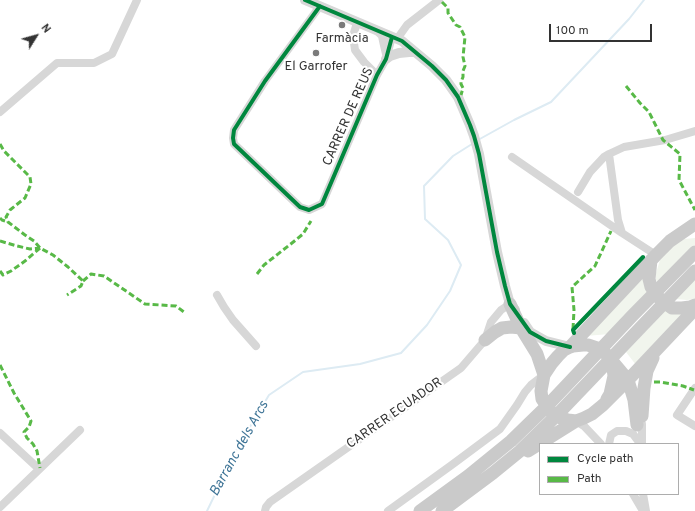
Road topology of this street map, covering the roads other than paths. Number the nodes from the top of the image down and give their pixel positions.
1 (136, 0) edge
2 (306, 0) edge
3 (439, 0) edge
4 (320, 6) junction
5 (357, 23) junction
6 (377, 31) junction
7 (395, 38) junction
8 (415, 52) junction
9 (386, 59) junction
10 (376, 76) junction
11 (0, 112) edge
12 (695, 131) edge
13 (609, 154) junction
14 (512, 157) dead end
15 (578, 192) dead end
16 (695, 224) edge
17 (622, 233) junction
18 (695, 234) edge
19 (678, 235) junction
20 (695, 252) edge
21 (654, 257) junction
22 (695, 271) edge
23 (654, 293) junction
24 (217, 295) dead end
25 (664, 303) junction
26 (510, 304) junction
27 (695, 305) edge
28 (695, 309) edge
29 (521, 328) junction
30 (485, 340) junction
31 (663, 343) junction
32 (256, 346) dead end
33 (570, 348) junction
34 (600, 349) junction
35 (610, 359) junction
36 (544, 375) junction
37 (628, 380) junction
38 (695, 388) edge
39 (541, 391) junction
40 (603, 405) junction
41 (546, 406) junction
42 (556, 416) junction
43 (576, 421) junction
44 (640, 424) junction
45 (695, 426) edge
46 (80, 430) dead end
47 (0, 433) edge
48 (511, 441) junction
49 (541, 443) edge
50 (600, 443) edge
51 (609, 443) edge
52 (640, 443) edge
53 (539, 444) edge
54 (39, 469) junction
55 (493, 473) junction
56 (634, 495) edge
57 (643, 495) edge
58 (0, 507) edge
59 (265, 511) edge
60 (388, 511) edge
61 (420, 511) edge
62 (442, 511) edge
63 (643, 511) edge
64 (646, 511) edge

1 - 11 street
2 - 4 street
3 - 7 street
4 - 5 street
4 - 10 street, CARRER DE REUS
5 - 6 street
5 - 10 street
6 - 7 street
6 - 9 street, CARRER DE REUS
7 - 8 street
7 - 9 street
8 - 9 street
8 - 26 street
9 - 10 street, CARRER DE REUS
12 - 13 street
13 - 15 street
13 - 17 street
14 - 17 street
16 - 19 main road
17 - 21 street
18 - 19 main road
19 - 21 main road
20 - 23 main road
21 - 23 main road
21 - 33 main road
22 - 25 main road
23 - 25 main road
23 - 34 main road
24 - 32 street
25 - 27 main road
25 - 35 main road
26 - 29 main road
26 - 30 street, CARRER ECUADOR
26 - 33 street
28 - 31 main road
29 - 30 main road
29 - 36 main road
30 - 59 street, CARRER ECUADOR
31 - 37 main road
31 - 44 main road
33 - 34 main road
33 - 36 main road
34 - 35 main road
34 - 41 main road
35 - 37 main road
35 - 40 main road
35 - 42 main road
36 - 39 main road
36 - 60 street
37 - 40 main road
37 - 44 main road
38 - 45 street
39 - 41 main road
39 - 48 main road
40 - 43 main road
41 - 42 main road
41 - 48 main road
42 - 43 main road
42 - 55 main road
43 - 49 main road
43 - 50 street
44 - 52 street
46 - 54 street
47 - 54 street
48 - 61 main road
51 - 52 street
53 - 55 main road
54 - 58 street
55 - 62 main road
56 - 63 street
57 - 64 street

